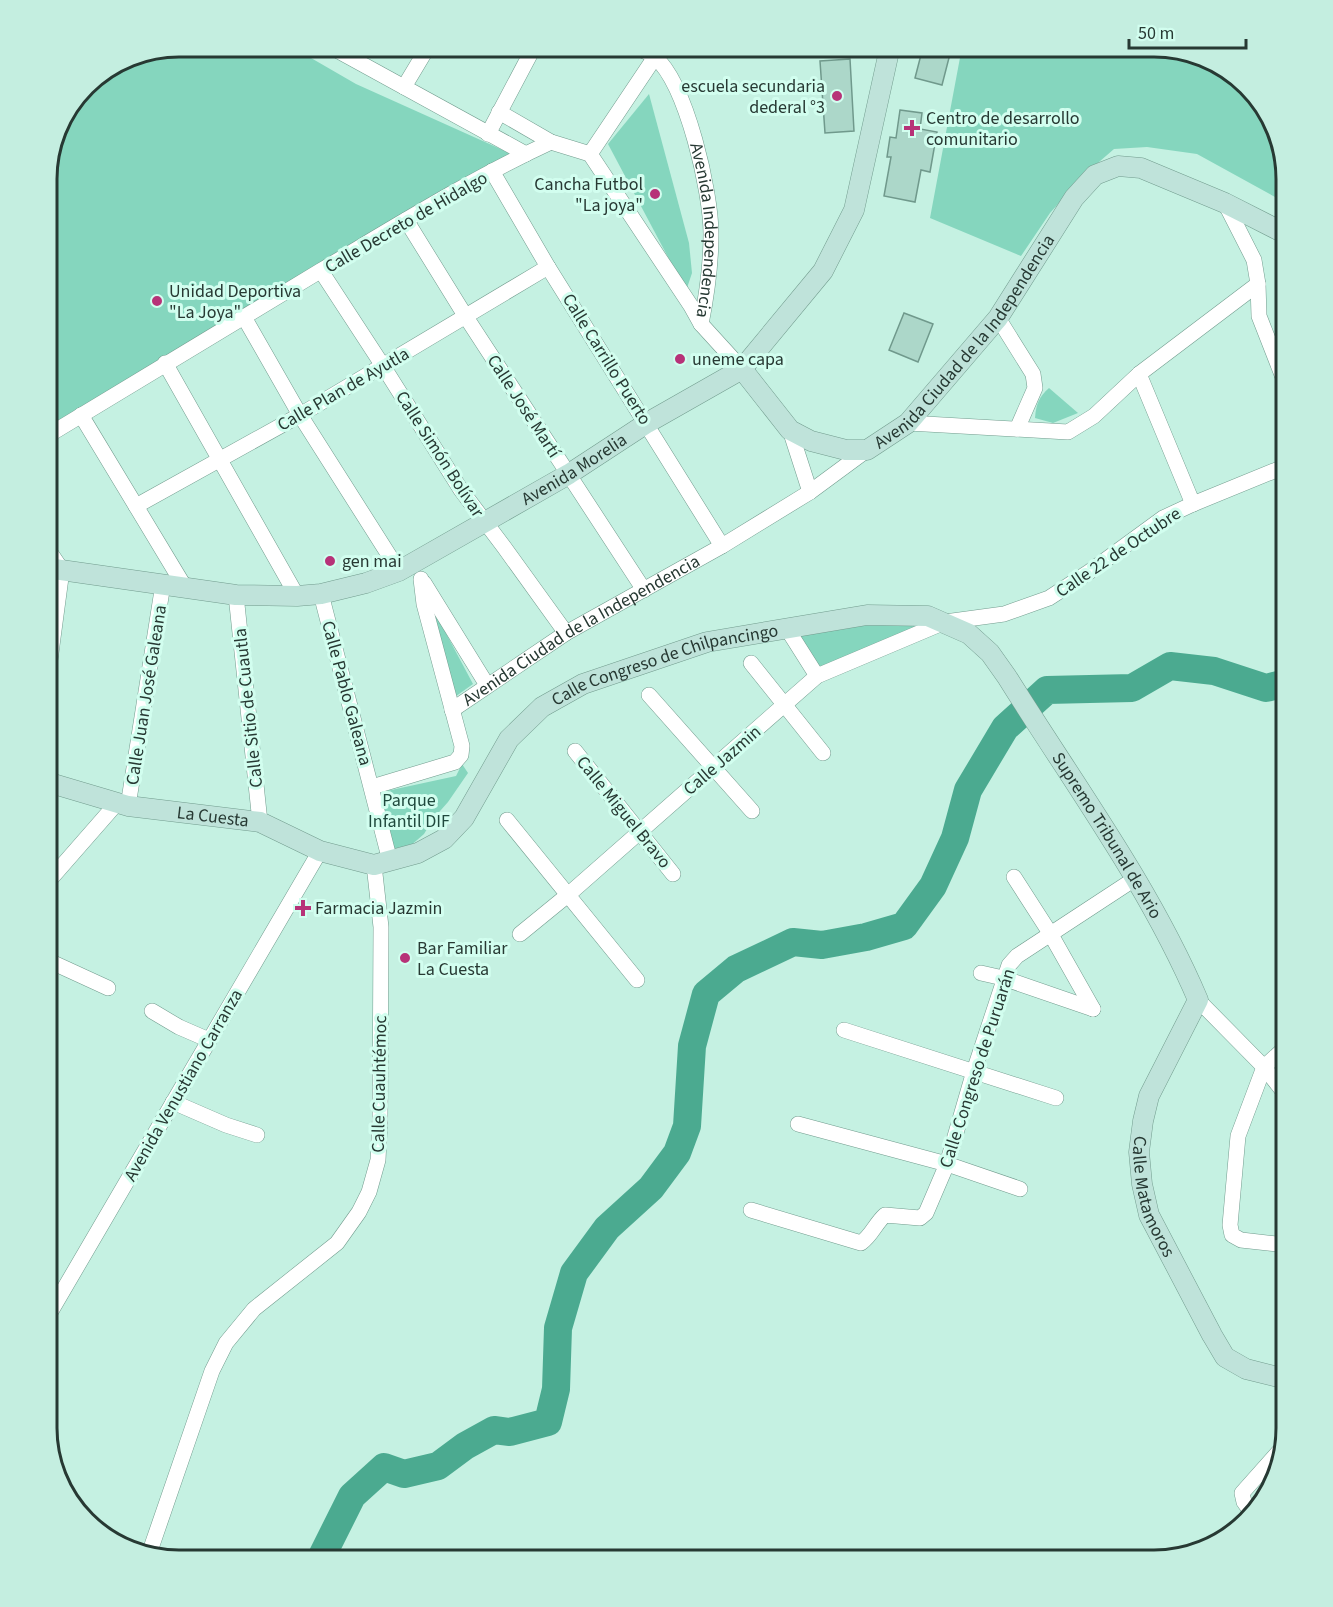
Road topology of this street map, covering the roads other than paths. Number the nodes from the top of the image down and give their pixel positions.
1 (351, 57) edge
2 (422, 57) edge
3 (529, 57) edge
4 (653, 57) edge
5 (659, 57) edge
6 (888, 57) edge
7 (404, 87) junction
8 (499, 112) junction
9 (488, 134) junction
10 (551, 142) junction
11 (526, 154) junction
12 (590, 154) junction
13 (492, 171) junction
14 (1225, 202) junction
15 (406, 220) junction
16 (1276, 228) edge
17 (548, 267) junction
18 (321, 271) junction
19 (1258, 284) junction
20 (244, 317) junction
21 (466, 317) junction
22 (998, 318) junction
23 (701, 324) junction
24 (1276, 358) edge
25 (165, 363) junction
26 (383, 366) junction
27 (742, 369) junction
28 (1139, 374) junction
29 (81, 415) junction
30 (300, 415) junction
31 (648, 423) junction
32 (908, 423) junction
33 (1017, 429) junction
34 (57, 430) edge
35 (790, 430) junction
36 (867, 450) junction
37 (219, 460) junction
38 (1276, 470) edge
39 (569, 474) junction
40 (810, 492) junction
41 (1193, 504) junction
42 (136, 506) junction
43 (483, 522) junction
44 (722, 546) junction
45 (57, 569) edge
46 (411, 571) junction
47 (163, 584) junction
48 (186, 589) junction
49 (644, 590) junction
50 (321, 594) junction
51 (236, 595) junction
52 (297, 596) junction
53 (945, 622) junction
54 (786, 627) junction
55 (566, 633) junction
56 (750, 663) dead end
57 (818, 676) junction
58 (1007, 677) joint
59 (487, 685) junction
60 (649, 695) dead end
61 (783, 706) junction
62 (452, 710) junction
63 (574, 751) dead end
64 (823, 753) dead end
65 (713, 768) junction
66 (57, 785) edge
67 (372, 787) junction
68 (123, 804) junction
69 (752, 811) dead end
70 (507, 820) dead end
71 (260, 822) junction
72 (639, 832) junction
73 (320, 851) junction
74 (382, 863) junction
75 (57, 873) edge
76 (673, 874) dead end
77 (1014, 877) dead end
78 (1136, 878) junction
79 (569, 894) junction
80 (1050, 933) junction
81 (520, 934) dead end
82 (57, 965) edge
83 (981, 973) dead end
84 (1003, 978) junction
85 (638, 980) dead end
86 (108, 988) dead end
87 (1198, 1000) junction
88 (152, 1011) dead end
89 (844, 1030) dead end
90 (209, 1041) junction
91 (1276, 1057) edge
92 (1264, 1067) junction
93 (974, 1071) junction
94 (1276, 1082) edge
95 (1056, 1098) dead end
96 (173, 1101) junction
97 (798, 1124) dead end
98 (257, 1135) dead end
99 (947, 1164) junction
100 (1020, 1190) dead end
101 (751, 1210) dead end
102 (1276, 1244) edge
103 (57, 1299) edge
104 (1276, 1376) edge
105 (1272, 1459) edge
106 (1247, 1506) edge
107 (152, 1547) edge

1 - 7 street
2 - 7 street
3 - 8 street
4 - 12 street
5 - 23 street, Avenida Independencia
6 - 27 street, Avenida Morelia
7 - 9 street
8 - 9 street
8 - 10 street
9 - 11 street
10 - 11 street, Calle Decreto de Hidalgo
10 - 12 street
11 - 13 street, Calle Decreto de Hidalgo
12 - 23 street
13 - 15 street, Calle Decreto de Hidalgo
13 - 17 street, Calle Carrillo Puerto
14 - 16 street, Avenida Ciudad de la Independencia
14 - 19 street
14 - 22 street, Avenida Ciudad de la Independencia
15 - 18 street, Calle Decreto de Hidalgo
15 - 21 street, Calle José Martí
17 - 21 street, Calle Plan de Ayutla
17 - 31 street, Calle Carrillo Puerto
18 - 20 street, Calle Decreto de Hidalgo
18 - 26 street, Calle Simón Bolívar
19 - 24 street
19 - 28 street
20 - 25 street, Calle Decreto de Hidalgo
20 - 30 street
21 - 26 street, Calle Plan de Ayutla
21 - 39 street, Calle José Martí
22 - 32 street, Avenida Ciudad de la Independencia
22 - 33 street
23 - 27 street, Avenida Independencia
25 - 29 street, Calle Decreto de Hidalgo
25 - 37 street
26 - 30 street, Calle Plan de Ayutla
26 - 43 street, Calle Simón Bolívar
27 - 31 street, Avenida Morelia
27 - 35 street, Avenida Independencia
28 - 33 street
28 - 41 street
29 - 34 street, Calle Decreto de Hidalgo
29 - 42 street, Calle Juan José Galeana
30 - 37 street, Calle Plan de Ayutla
30 - 46 street
31 - 39 street, Avenida Morelia
31 - 44 street, Calle Carrillo Puerto
32 - 33 street
32 - 36 street, Avenida Ciudad de la Independencia
35 - 36 street, Avenida Independencia
35 - 40 street
36 - 40 street, Avenida Ciudad de la Independencia
37 - 42 street, Calle Plan de Ayutla
37 - 52 street
38 - 41 street, Calle 22 de Octubre
39 - 43 street, Avenida Morelia
39 - 49 street, Calle José Martí
40 - 44 street, Avenida Ciudad de la Independencia
41 - 53 street, Calle 22 de Octubre
42 - 48 street, Calle Juan José Galeana
43 - 46 street, Avenida Morelia
43 - 55 street, Calle Simón Bolívar
44 - 49 street, Avenida Ciudad de la Independencia
45 - 47 street, Avenida Morelia
46 - 50 street, Avenida Morelia
46 - 59 street
46 - 62 street
47 - 48 street, Avenida Morelia
47 - 68 street, Calle Juan José Galeana
48 - 51 street, Avenida Morelia
49 - 55 street, Avenida Ciudad de la Independencia
50 - 52 street, Avenida Morelia
50 - 67 street, Calle Pablo Galeana
51 - 52 street, Avenida Morelia
51 - 71 street, Calle Sitio de Cuautla
53 - 54 street, Calle Congreso de Chilpancingo
53 - 57 street, Calle Jazmin
53 - 58 street, Calle Congreso de Chilpancingo
54 - 57 street
54 - 74 street, Calle Congreso de Chilpancingo
55 - 59 street, Avenida Ciudad de la Independencia
56 - 61 street
57 - 61 street, Calle Jazmin
58 - 78 street, Supremo Tribunal de Ario
59 - 62 street, Avenida Ciudad de la Independencia
60 - 65 street
61 - 64 street
61 - 65 street, Calle Jazmin
62 - 67 street
63 - 72 street, Calle Miguel Bravo
65 - 69 street
65 - 72 street, Calle Jazmin
66 - 68 street, La Cuesta
67 - 74 street, Calle Pablo Galeana
68 - 71 street, La Cuesta
68 - 75 street, Calle Juan José Galeana
70 - 79 street
71 - 73 street, La Cuesta
72 - 76 street, Calle Miguel Bravo
72 - 79 street, Calle Jazmin
73 - 74 street, La Cuesta
73 - 90 street, Avenida Venustiano Carranza
74 - 107 street, Calle Cuauhtémoc
77 - 80 street
78 - 80 street, Calle Congreso de Puruarán
78 - 87 street, Supremo Tribunal de Ario
79 - 81 street, Calle Jazmin
79 - 85 street
80 - 84 street, Calle Congreso de Puruarán
80 - 84 street
82 - 86 street
83 - 84 street
84 - 93 street, Calle Congreso de Puruarán
87 - 92 street
87 - 104 street, Calle Matamoros
88 - 90 street
89 - 93 street
90 - 96 street, Avenida Venustiano Carranza
91 - 92 street
92 - 94 street
92 - 102 street
93 - 95 street
93 - 99 street, Calle Congreso de Puruarán
96 - 98 street
96 - 103 street, Avenida Venustiano Carranza
97 - 99 street
99 - 100 street
99 - 101 street, Calle Congreso de Puruarán
105 - 106 street

